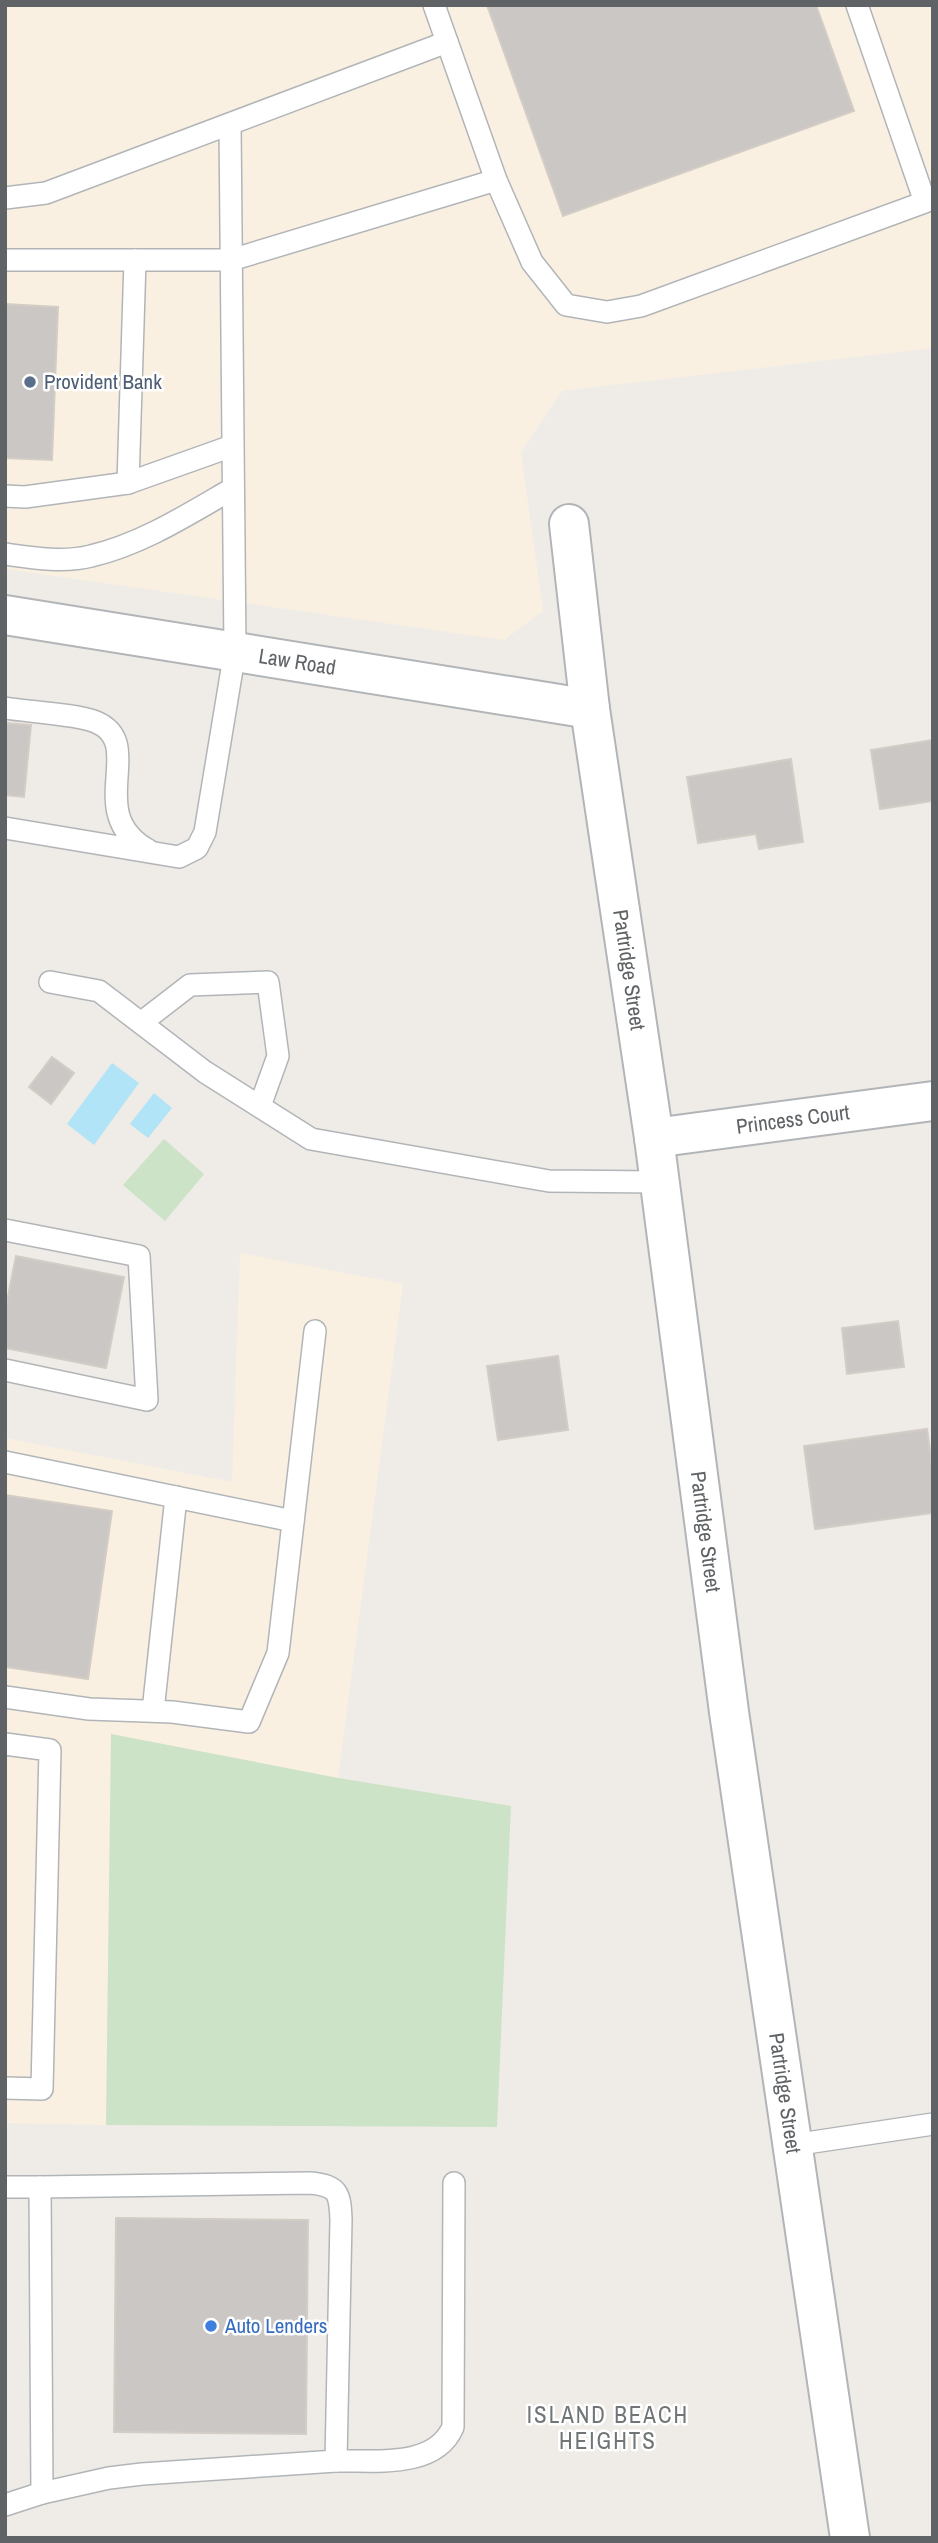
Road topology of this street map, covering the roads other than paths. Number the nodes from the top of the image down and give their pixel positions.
1 (434, 5) edge
2 (857, 5) edge
3 (447, 42) junction
4 (230, 124) junction
5 (496, 180) junction
6 (5, 198) edge
7 (5, 260) edge
8 (135, 260) junction
9 (231, 260) junction
10 (232, 446) junction
11 (128, 483) junction
12 (232, 488) junction
13 (5, 496) edge
14 (569, 524) dead end
15 (5, 554) edge
16 (5, 615) edge
17 (235, 651) junction
18 (5, 709) edge
19 (590, 709) junction
20 (5, 828) edge
21 (153, 852) junction
22 (50, 982) dead end
23 (142, 1022) junction
24 (933, 1101) edge
25 (260, 1107) junction
26 (654, 1138) junction
27 (659, 1182) junction
28 (5, 1230) edge
29 (315, 1331) dead end
30 (5, 1370) edge
31 (5, 1462) edge
32 (176, 1497) junction
33 (293, 1521) junction
34 (5, 1697) edge
35 (153, 1711) junction
36 (5, 1744) edge
37 (5, 2088) edge
38 (933, 2124) edge
39 (793, 2145) junction
40 (454, 2183) dead end
41 (5, 2187) edge
42 (40, 2187) junction
43 (336, 2461) junction
44 (42, 2493) junction
45 (5, 2505) edge
46 (849, 2538) edge

1 - 3 lane
2 - 5 lane
3 - 4 lane
3 - 5 lane
4 - 6 lane
4 - 9 lane
5 - 9 lane
7 - 8 lane
8 - 9 lane
8 - 11 lane
9 - 10 lane
10 - 11 lane
10 - 12 lane
11 - 13 lane
12 - 15 lane
12 - 17 lane
14 - 19 street, Partridge Street
16 - 17 street, Law Road
17 - 19 street, Law Road
17 - 21 lane
18 - 21 lane
19 - 26 street, Partridge Street
20 - 21 lane
22 - 23 lane
23 - 25 lane
23 - 25 lane
24 - 26 street, Princess Court
25 - 27 lane
26 - 27 street, Partridge Street
27 - 39 street, Partridge Street
28 - 30 lane
29 - 33 lane
31 - 32 lane
32 - 33 lane
32 - 35 lane
33 - 35 lane
34 - 35 lane
36 - 37 lane
38 - 39 lane
39 - 46 street, Partridge Street
40 - 43 lane
41 - 42 lane
42 - 43 lane
42 - 44 lane
43 - 44 lane
44 - 45 lane

